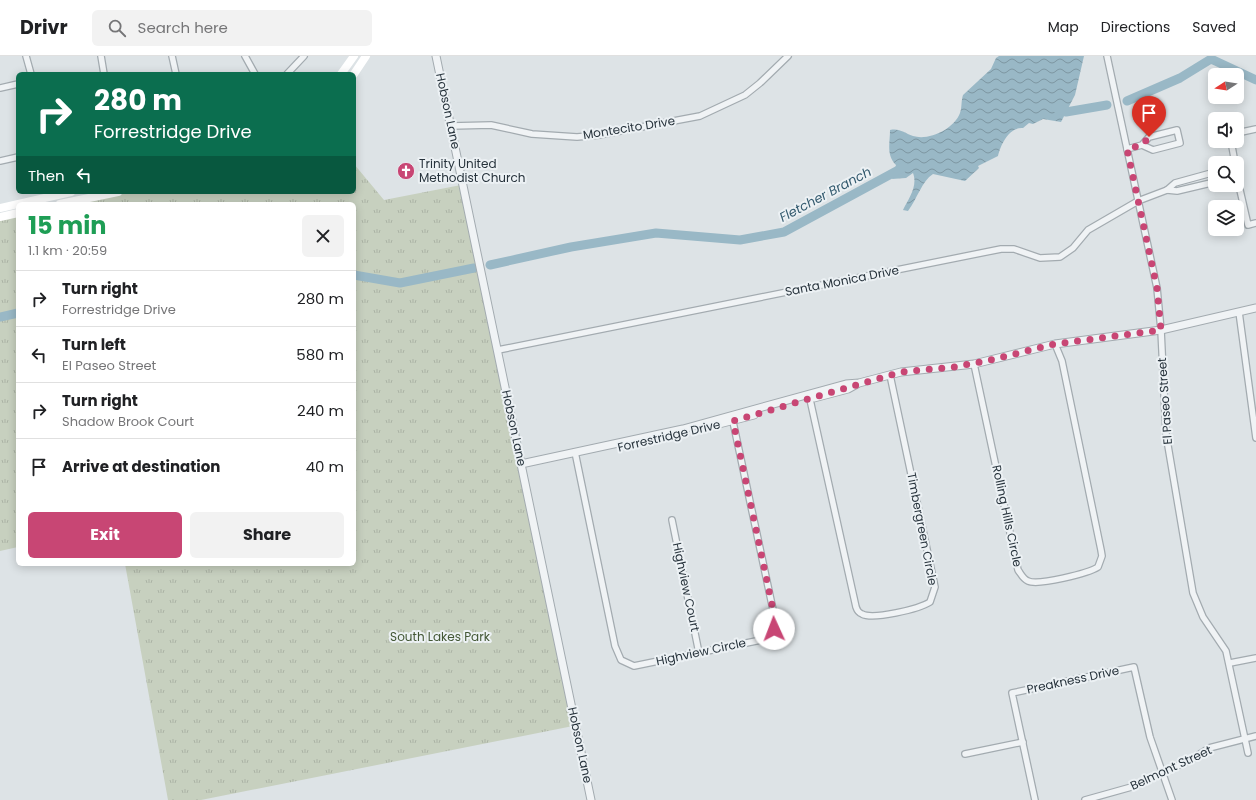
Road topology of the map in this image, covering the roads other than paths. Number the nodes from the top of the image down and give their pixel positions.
1 (26, 56) edge
2 (100, 56) edge
3 (172, 56) edge
4 (245, 56) edge
5 (304, 56) edge
6 (354, 56) edge
7 (366, 56) edge
8 (436, 56) edge
9 (788, 56) edge
10 (1107, 56) edge
11 (30, 72) edge
12 (104, 72) edge
13 (176, 72) edge
14 (254, 72) edge
15 (289, 72) edge
16 (342, 72) edge
17 (355, 72) edge
18 (16, 84) edge
19 (0, 88) edge
20 (451, 126) junction
21 (1256, 129) edge
22 (1244, 132) edge
23 (1142, 145) junction
24 (1127, 149) junction
25 (16, 157) edge
26 (0, 161) edge
27 (1208, 174) edge
28 (1196, 177) junction
29 (1208, 184) edge
30 (1198, 186) junction
31 (1167, 190) junction
32 (1240, 192) edge
33 (62, 194) edge
34 (108, 194) edge
35 (1138, 201) junction
36 (27, 202) edge
37 (70, 202) edge
38 (16, 204) edge
39 (0, 208) edge
40 (16, 213) edge
41 (0, 217) edge
42 (1256, 223) edge
43 (1256, 308) edge
44 (1239, 312) junction
45 (1161, 330) junction
46 (1055, 344) junction
47 (498, 350) junction
48 (974, 364) junction
49 (890, 375) junction
50 (810, 397) junction
51 (732, 418) junction
52 (1256, 438) edge
53 (575, 455) junction
54 (522, 466) junction
55 (672, 520) dead end
56 (699, 653) junction
57 (1256, 658) edge
58 (1230, 663) junction
59 (1256, 736) edge
60 (1245, 738) junction
61 (1023, 742) junction
62 (1248, 753) dead end
63 (965, 754) dead end
64 (1162, 773) junction
65 (592, 800) edge
66 (1035, 800) edge
67 (1085, 800) edge
68 (1172, 800) edge

1 - 11 street
2 - 12 street
3 - 13 street
4 - 14 street
5 - 15 street
6 - 16 main road
7 - 17 main road
8 - 20 street, Hobson Lane
9 - 20 street, Montecito Drive
10 - 24 street, El Paseo Street
18 - 19 street
20 - 47 street, Hobson Lane
21 - 22 street
23 - 23 street
23 - 24 street
24 - 35 street, El Paseo Street
25 - 26 street
27 - 28 street, Santa Monica Drive
28 - 30 street
28 - 31 street, Santa Monica Drive
29 - 30 street, Santa Monica Drive
30 - 31 street, Santa Monica Drive
31 - 35 street, Santa Monica Drive
32 - 42 street
33 - 36 main road
34 - 37 main road
35 - 45 street, El Paseo Street
35 - 47 street, Santa Monica Drive
38 - 39 main road
40 - 41 main road
43 - 44 street, Forrestridge Drive
44 - 45 street, Forrestridge Drive
44 - 52 street
45 - 46 street, Forrestridge Drive
45 - 58 street, El Paseo Street
46 - 48 street, Forrestridge Drive
46 - 48 street, Rolling Hills Circle
47 - 54 street, Hobson Lane
48 - 49 street, Forrestridge Drive
49 - 50 street, Forrestridge Drive
49 - 50 street, Timbergreen Circle
50 - 51 street, Forrestridge Drive
51 - 53 street, Forrestridge Drive
51 - 56 street, Highview Circle
53 - 54 street, Forrestridge Drive
53 - 56 street, Highview Circle
54 - 65 street, Hobson Lane
55 - 56 street, Highview Court
57 - 58 street
58 - 60 street, El Paseo Street
59 - 60 street, Belmont Street
60 - 62 street, El Paseo Street
60 - 64 street, Belmont Street
61 - 63 street
61 - 64 street, Preakness Drive
61 - 66 street
64 - 67 street, Belmont Street
64 - 68 street

